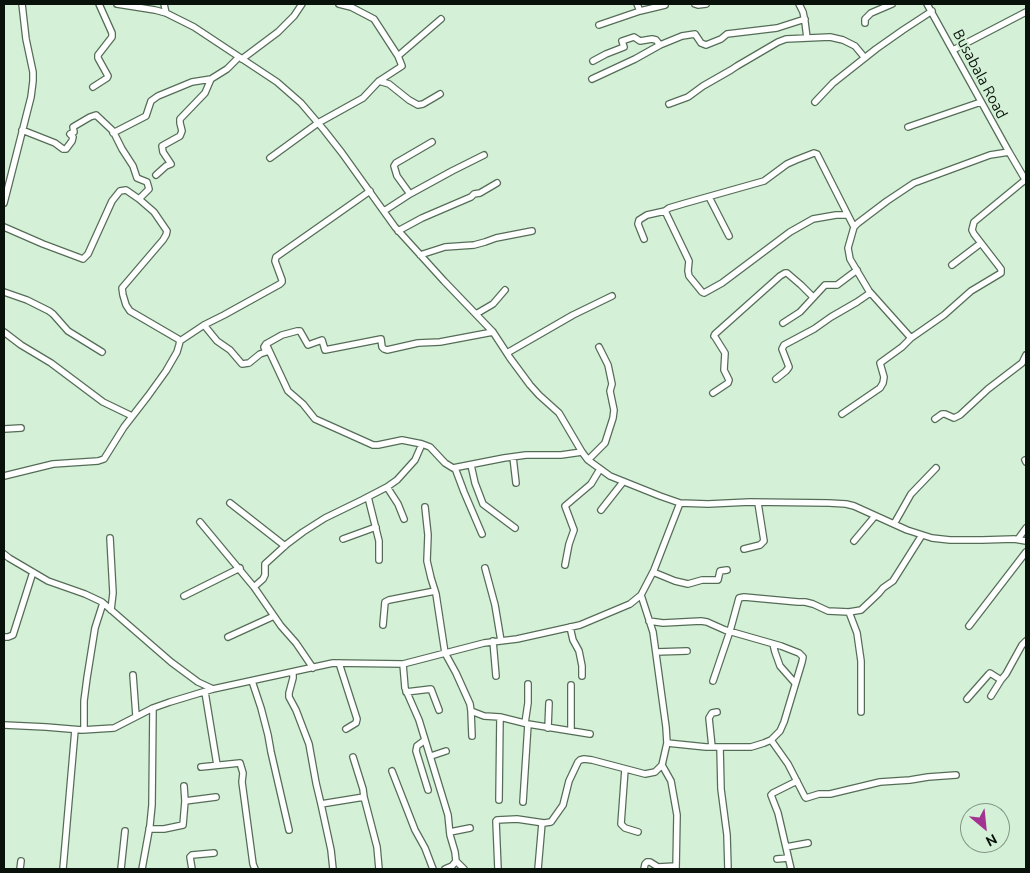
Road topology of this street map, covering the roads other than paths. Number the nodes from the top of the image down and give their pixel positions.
1 (22, 4) edge
2 (99, 4) edge
3 (117, 4) edge
4 (164, 4) edge
5 (302, 4) edge
6 (339, 4) edge
7 (637, 4) edge
8 (695, 4) edge
9 (706, 4) edge
10 (799, 4) edge
11 (892, 4) edge
12 (928, 4) edge
13 (665, 5) dead end
14 (640, 11) junction
15 (932, 11) junction
16 (1026, 12) edge
17 (166, 14) junction
18 (441, 19) dead end
19 (805, 19) junction
20 (865, 23) dead end
21 (599, 25) dead end
22 (807, 38) junction
23 (660, 45) junction
24 (953, 50) junction
25 (398, 56) junction
26 (241, 58) junction
27 (864, 58) junction
28 (593, 61) dead end
29 (211, 79) junction
30 (592, 79) dead end
31 (379, 81) junction
32 (93, 87) dead end
33 (440, 94) dead end
34 (815, 102) dead end
35 (981, 102) junction
36 (669, 104) dead end
37 (318, 123) junction
38 (908, 127) dead end
39 (22, 130) junction
40 (113, 133) junction
41 (432, 142) dead end
42 (1009, 152) junction
43 (484, 155) dead end
44 (270, 158) dead end
45 (156, 175) dead end
46 (1026, 180) edge
47 (497, 183) dead end
48 (6, 190) edge
49 (370, 191) junction
50 (410, 194) junction
51 (709, 197) junction
52 (139, 199) junction
53 (4, 203) edge
54 (384, 211) junction
55 (665, 211) junction
56 (847, 215) junction
57 (4, 227) edge
58 (854, 227) junction
59 (398, 231) junction
60 (532, 231) dead end
61 (729, 236) dead end
62 (644, 239) dead end
63 (981, 243) junction
64 (420, 255) junction
65 (952, 265) dead end
66 (857, 270) junction
67 (504, 290) dead end
68 (4, 292) edge
69 (870, 293) junction
70 (612, 296) dead end
71 (812, 297) junction
72 (476, 314) junction
73 (783, 323) dead end
74 (204, 325) junction
75 (4, 332) edge
76 (494, 332) junction
77 (911, 338) junction
78 (180, 341) junction
79 (266, 344) junction
80 (599, 347) dead end
81 (102, 352) dead end
82 (507, 353) junction
83 (1026, 358) edge
84 (776, 379) dead end
85 (713, 393) dead end
86 (842, 414) dead end
87 (132, 416) junction
88 (935, 419) dead end
89 (21, 428) dead end
90 (4, 429) edge
91 (422, 444) junction
92 (582, 452) junction
93 (513, 456) junction
94 (588, 460) junction
95 (471, 464) junction
96 (455, 468) junction
97 (936, 468) dead end
98 (600, 470) junction
99 (4, 476) edge
100 (623, 482) junction
101 (516, 483) dead end
102 (387, 487) junction
103 (368, 497) junction
104 (230, 503) dead end
105 (680, 503) junction
106 (758, 503) junction
107 (425, 507) dead end
108 (601, 510) dead end
109 (875, 516) junction
110 (404, 519) dead end
111 (200, 522) dead end
112 (894, 524) junction
113 (376, 527) junction
114 (515, 528) dead end
115 (1026, 528) edge
116 (482, 534) dead end
117 (922, 535) junction
118 (110, 538) dead end
119 (343, 539) dead end
120 (1018, 539) junction
121 (1026, 540) edge
122 (854, 541) dead end
123 (284, 546) junction
124 (744, 549) dead end
125 (1026, 552) edge
126 (4, 554) edge
127 (379, 560) dead end
128 (565, 565) dead end
129 (240, 568) junction
130 (485, 568) dead end
131 (727, 570) dead end
132 (34, 572) junction
133 (653, 572) junction
134 (254, 587) junction
135 (435, 591) junction
136 (641, 595) junction
137 (184, 596) dead end
138 (103, 603) junction
139 (111, 610) junction
140 (849, 612) junction
141 (274, 616) junction
142 (649, 621) junction
143 (383, 625) dead end
144 (969, 626) dead end
145 (570, 627) junction
146 (730, 631) junction
147 (4, 636) edge
148 (228, 637) dead end
149 (501, 641) junction
150 (1026, 641) edge
151 (493, 642) junction
152 (773, 644) junction
153 (687, 651) dead end
154 (656, 652) junction
155 (445, 653) junction
156 (339, 664) junction
157 (403, 664) junction
158 (313, 668) junction
159 (292, 672) junction
160 (133, 675) dead end
161 (496, 676) dead end
162 (582, 676) dead end
163 (1001, 680) junction
164 (252, 681) junction
165 (713, 681) dead end
166 (795, 683) junction
167 (528, 684) dead end
168 (571, 685) dead end
169 (213, 689) junction
170 (205, 692) junction
171 (406, 692) junction
172 (991, 696) dead end
173 (967, 699) dead end
174 (550, 703) dead end
175 (153, 708) junction
176 (439, 710) dead end
177 (471, 711) junction
178 (717, 712) dead end
179 (861, 712) dead end
180 (136, 716) junction
181 (500, 717) junction
182 (527, 724) junction
183 (4, 725) edge
184 (548, 728) junction
185 (346, 729) dead end
186 (75, 730) junction
187 (84, 730) junction
188 (571, 731) junction
189 (590, 734) dead end
190 (472, 736) dead end
191 (426, 740) junction
192 (771, 740) junction
193 (667, 743) junction
194 (712, 747) junction
195 (720, 747) junction
196 (446, 751) dead end
197 (430, 756) junction
198 (353, 758) dead end
199 (217, 765) junction
200 (662, 765) junction
201 (201, 767) dead end
202 (625, 769) junction
203 (392, 771) dead end
204 (956, 775) dead end
205 (797, 782) junction
206 (184, 786) dead end
207 (428, 790) dead end
208 (216, 797) dead end
209 (364, 797) junction
210 (499, 800) dead end
211 (184, 801) junction
212 (523, 802) dead end
213 (322, 804) junction
214 (542, 823) junction
215 (470, 828) dead end
216 (149, 829) junction
217 (289, 830) dead end
218 (125, 831) dead end
219 (450, 832) junction
220 (638, 832) dead end
221 (808, 843) dead end
222 (786, 847) junction
223 (214, 853) dead end
224 (788, 858) junction
225 (777, 859) dead end
226 (21, 861) dead end
227 (456, 861) junction
228 (676, 867) edge
229 (20, 869) edge
230 (63, 869) edge
231 (121, 869) edge
232 (142, 869) edge
233 (192, 869) edge
234 (255, 869) edge
235 (333, 869) edge
236 (379, 869) edge
237 (433, 869) edge
238 (446, 869) edge
239 (464, 869) edge
240 (498, 869) edge
241 (538, 869) edge
242 (644, 869) edge
243 (728, 869) edge
244 (790, 869) edge

1 - 39 street
2 - 32 street
3 - 17 street
4 - 17 street
5 - 26 street
6 - 25 street
7 - 14 street
8 - 9 street
10 - 19 street
11 - 20 street
12 - 15 street, Busabala Road
13 - 14 street
14 - 21 street
15 - 24 street, Busabala Road
15 - 27 street
16 - 24 street
17 - 26 street
18 - 25 street
19 - 22 street
19 - 23 street
22 - 27 street
22 - 36 street
23 - 28 street
23 - 30 street
24 - 35 street, Busabala Road
25 - 31 street
26 - 29 street
26 - 37 street
27 - 34 street
29 - 40 street
29 - 45 street
31 - 33 street
31 - 37 street
35 - 38 street
35 - 42 street, Busabala Road
37 - 44 street
37 - 49 street
39 - 40 street
39 - 48 street
40 - 52 street
41 - 50 street
42 - 46 street, Busabala Road
42 - 58 street
43 - 50 street
46 - 63 street
47 - 59 street
48 - 53 street
49 - 54 street
49 - 74 street
50 - 54 street
51 - 55 street
51 - 56 street
51 - 61 street
52 - 57 street
52 - 78 street
54 - 59 street
55 - 56 street
55 - 62 street
56 - 58 street
58 - 66 street
59 - 64 street
60 - 64 street
63 - 65 street
63 - 77 street
64 - 72 street
66 - 69 street
66 - 71 street
67 - 72 street
68 - 81 street
69 - 77 street
69 - 84 street
70 - 82 street
71 - 73 street
71 - 85 street
72 - 76 street
74 - 78 street
74 - 79 street
75 - 87 street
76 - 79 street
76 - 82 street
77 - 86 street
78 - 87 street
79 - 91 street
80 - 94 street
82 - 92 street
83 - 88 street
87 - 99 street
89 - 90 street
91 - 96 street
91 - 102 street
92 - 93 street
92 - 94 street
93 - 95 street
93 - 101 street
94 - 98 street
95 - 96 street
95 - 114 street
96 - 116 street
97 - 112 street
98 - 100 street
98 - 128 street
100 - 105 street
100 - 108 street
102 - 103 street
102 - 110 street
103 - 113 street
103 - 123 street
104 - 123 street
105 - 106 street
105 - 133 street
106 - 109 street
106 - 124 street
107 - 135 street
109 - 112 street
109 - 122 street
111 - 129 street
112 - 117 street
113 - 119 street
113 - 127 street
115 - 120 street
117 - 120 street
117 - 140 street
118 - 139 street
120 - 121 street
123 - 134 street
125 - 144 street
126 - 132 street
129 - 134 street
129 - 137 street
130 - 149 street
131 - 133 street
132 - 138 street
132 - 147 street
133 - 136 street
134 - 141 street
135 - 143 street
135 - 155 street
136 - 142 street
136 - 145 street
138 - 139 street
138 - 187 street
139 - 169 street
140 - 146 street
140 - 179 street
141 - 148 street
141 - 158 street
142 - 146 street
142 - 154 street
145 - 149 street
145 - 162 street
146 - 152 street
146 - 165 street
149 - 151 street
150 - 163 street
151 - 155 street
151 - 161 street
152 - 166 street
152 - 166 street
153 - 154 street
154 - 193 street
155 - 157 street
155 - 177 street
156 - 157 street
156 - 158 street
156 - 185 street
157 - 171 street
158 - 159 street
159 - 164 street
159 - 213 street
160 - 180 street
163 - 172 street
163 - 173 street
164 - 169 street
164 - 217 street
166 - 192 street
167 - 182 street
168 - 188 street
169 - 170 street
170 - 175 street
170 - 199 street
171 - 176 street
171 - 191 street
174 - 184 street
175 - 180 street
175 - 216 street
177 - 181 street
177 - 190 street
178 - 194 street
180 - 187 street
181 - 182 street
181 - 210 street
182 - 184 street
182 - 212 street
183 - 186 street
184 - 188 street
186 - 187 street
186 - 230 street
188 - 189 street
191 - 197 street
191 - 207 street
192 - 195 street
192 - 205 street
193 - 194 street
193 - 200 street
194 - 195 street
195 - 243 street
196 - 197 street
197 - 219 street
198 - 209 street
199 - 201 street
199 - 234 street
200 - 202 street
200 - 228 street
202 - 214 street
202 - 220 street
203 - 237 street
204 - 205 street
205 - 222 street
206 - 211 street
208 - 211 street
209 - 213 street
209 - 236 street
211 - 216 street
213 - 235 street
214 - 240 street
214 - 241 street
215 - 219 street
216 - 232 street
218 - 231 street
219 - 227 street
221 - 222 street
222 - 224 street
223 - 233 street
224 - 225 street
224 - 244 street
226 - 229 street
227 - 238 street
227 - 239 street
228 - 242 street

